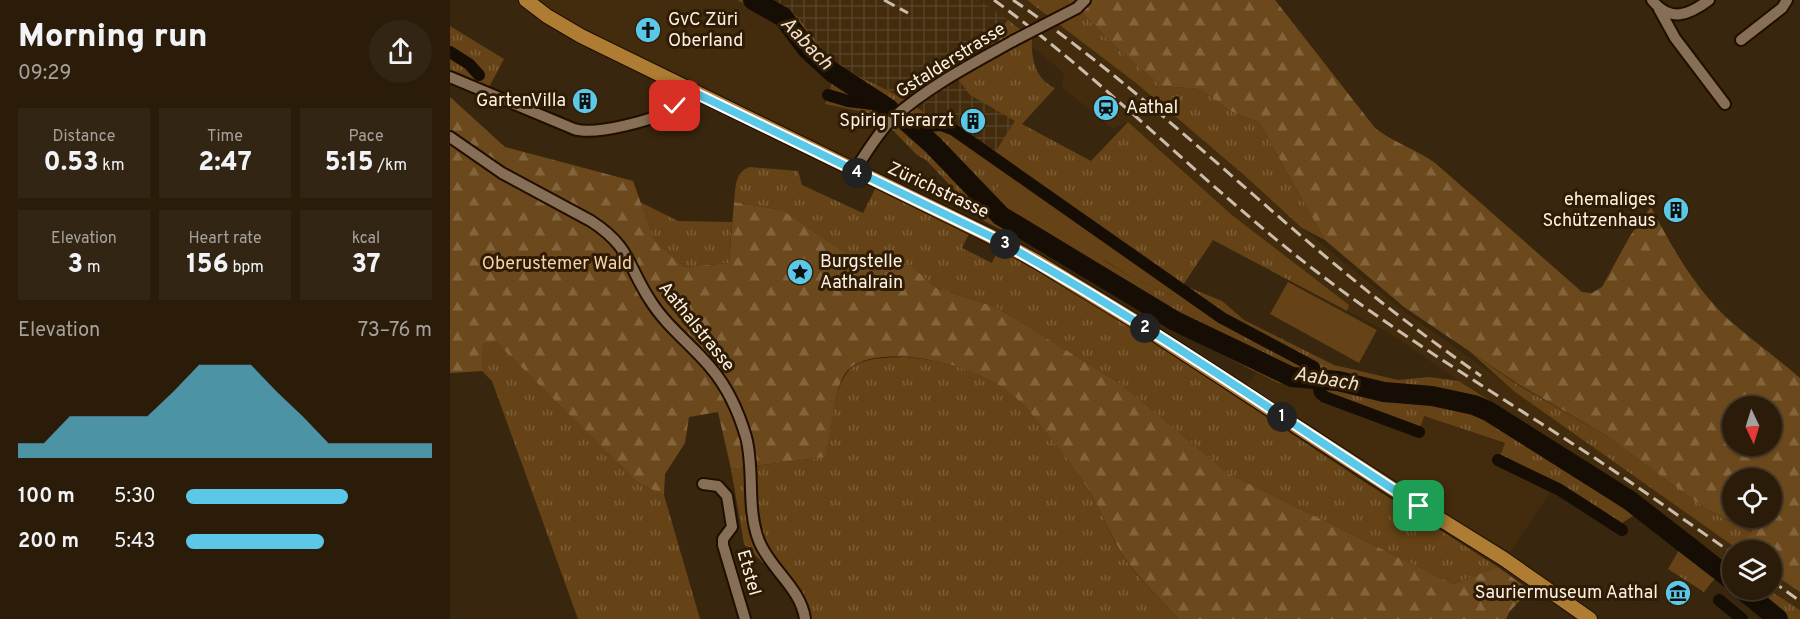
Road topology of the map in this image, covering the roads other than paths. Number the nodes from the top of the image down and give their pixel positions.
1 (526, 0) edge
2 (1709, 0) edge
3 (1787, 0) edge
4 (1081, 4) edge
5 (1656, 5) edge
6 (1741, 40) dead end
7 (450, 77) edge
8 (689, 90) junction
9 (1725, 104) dead end
10 (450, 137) edge
11 (854, 171) junction
12 (704, 484) dead end
13 (745, 619) edge
14 (805, 619) edge
15 (1590, 619) edge

1 - 8 main road, Zürichstrasse
2 - 5 street
3 - 6 street
4 - 11 street, Gstalderstrasse, bridge
5 - 9 street
7 - 8 street
8 - 11 main road, Zürichstrasse
10 - 14 street, Aathalstrasse
11 - 15 main road, Zürichstrasse
12 - 13 street, Etstel

